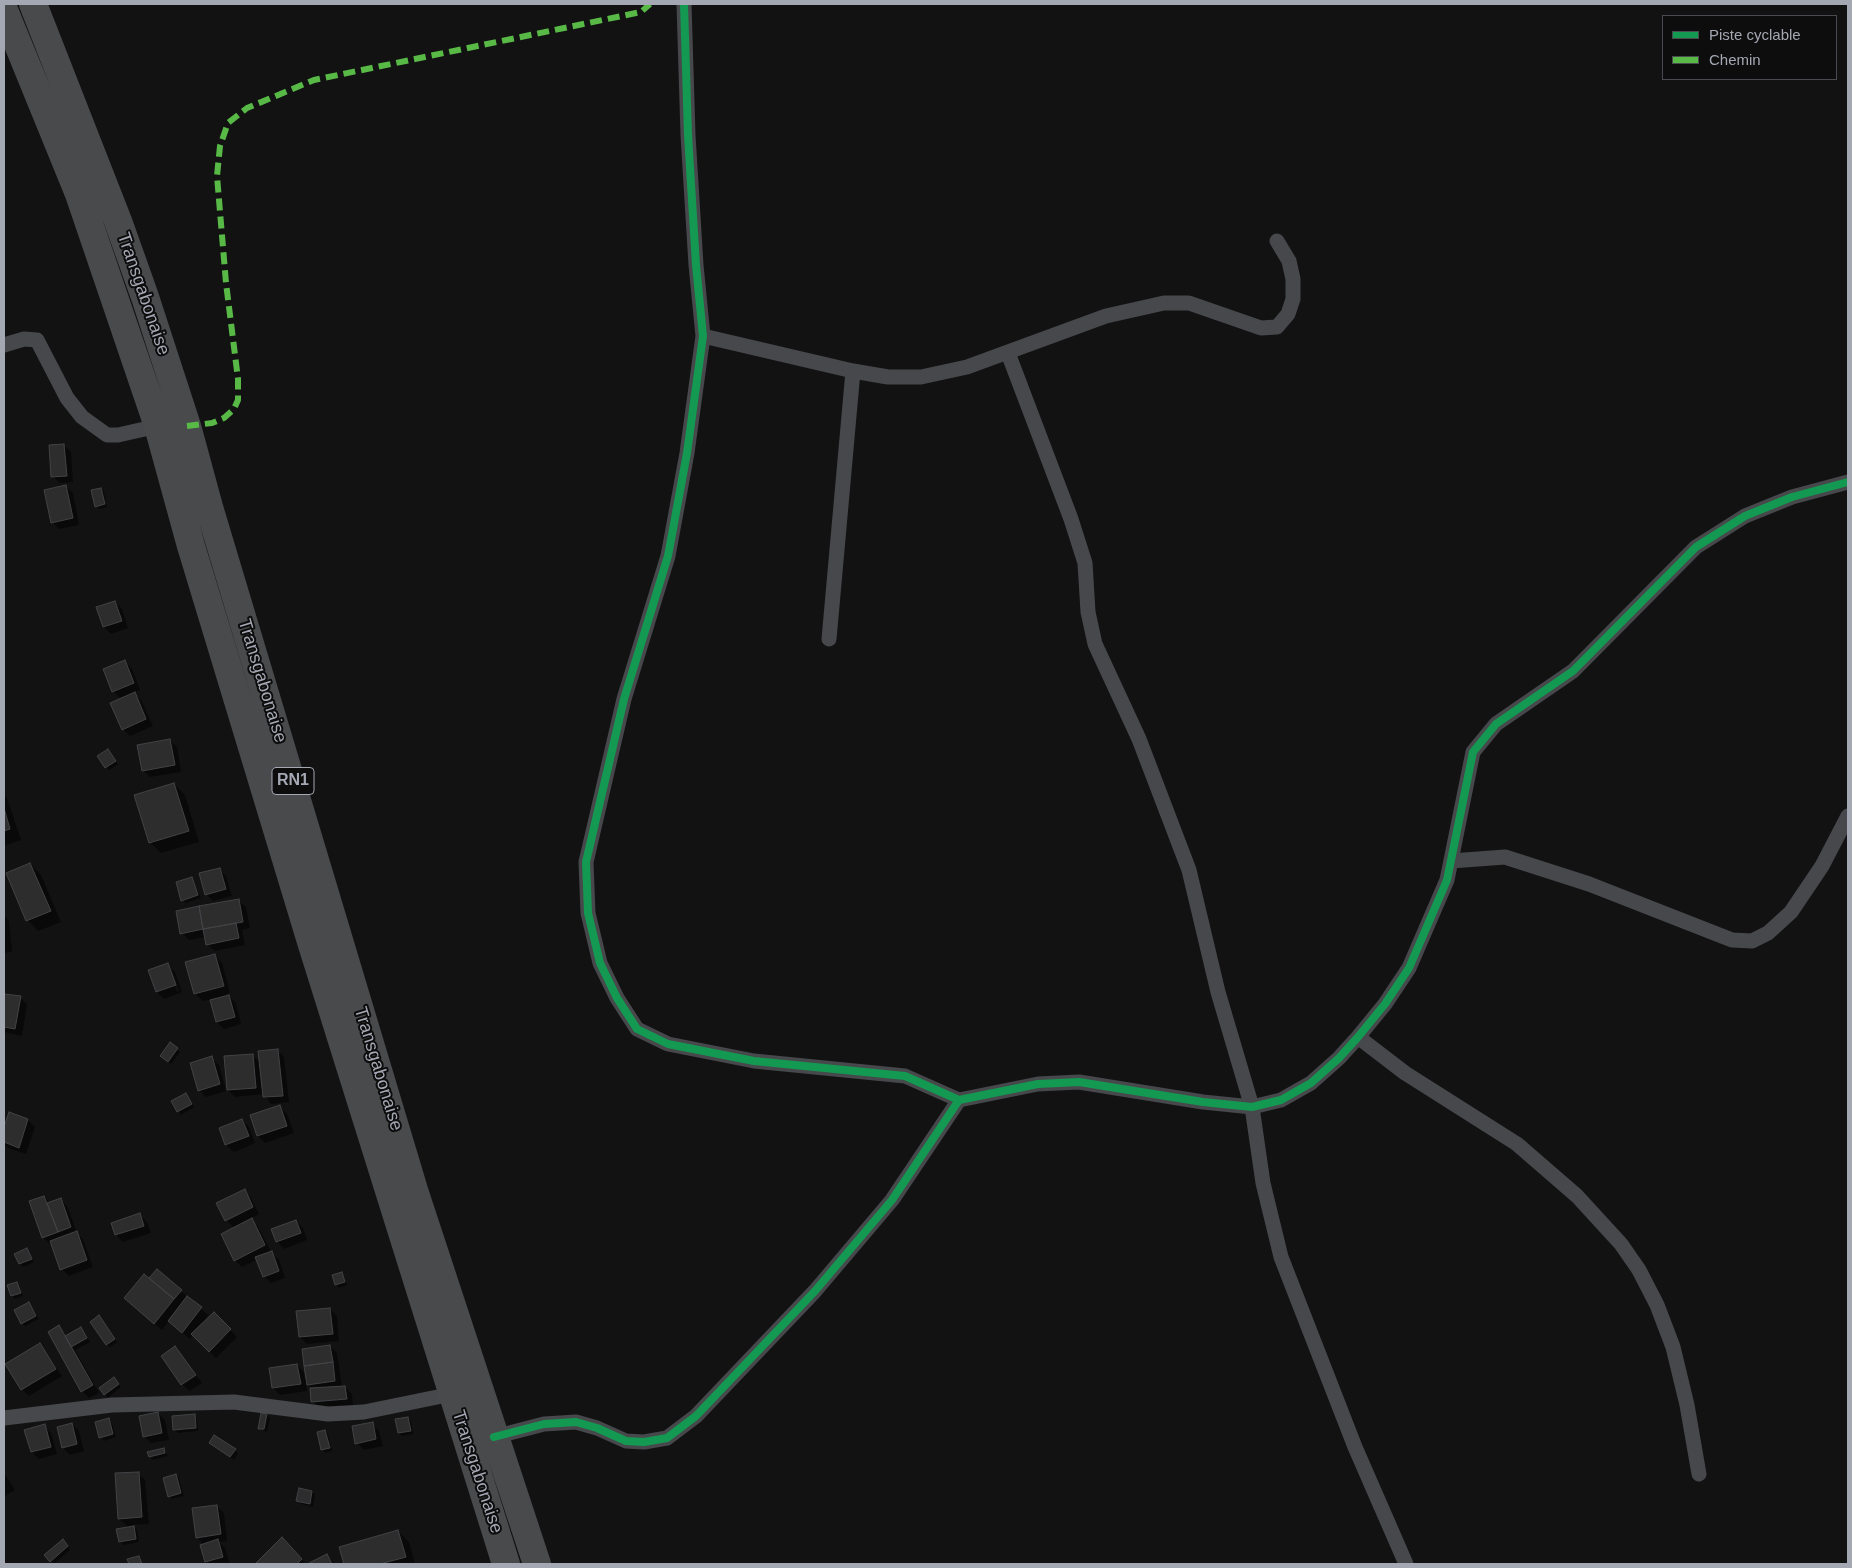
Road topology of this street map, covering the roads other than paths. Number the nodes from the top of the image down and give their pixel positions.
1 (33, 4) edge
2 (684, 4) edge
3 (4, 10) edge
4 (1277, 241) dead end
5 (703, 336) junction
6 (4, 345) edge
7 (1008, 353) junction
8 (853, 371) junction
9 (158, 426) junction
10 (1848, 482) edge
11 (829, 639) dead end
12 (1848, 816) edge
13 (1451, 861) junction
14 (1358, 1037) junction
15 (960, 1100) junction
16 (1252, 1107) junction
17 (452, 1394) junction
18 (4, 1418) edge
19 (494, 1437) junction
20 (1699, 1474) dead end
21 (506, 1564) edge
22 (537, 1564) edge
23 (1406, 1564) edge

1 - 19 highway, Transgabonaise / RN1
2 - 5 street
3 - 9 highway, Transgabonaise / RN1
4 - 7 street
5 - 8 street
5 - 15 street
6 - 9 street
7 - 8 street
7 - 16 street
8 - 11 street
9 - 17 highway, Transgabonaise / RN1
10 - 13 street
12 - 13 street
13 - 14 street
14 - 16 street
14 - 20 street
15 - 16 street
15 - 19 street
16 - 23 street
17 - 18 street
17 - 21 highway, Transgabonaise / RN1
19 - 22 highway, Transgabonaise / RN1

